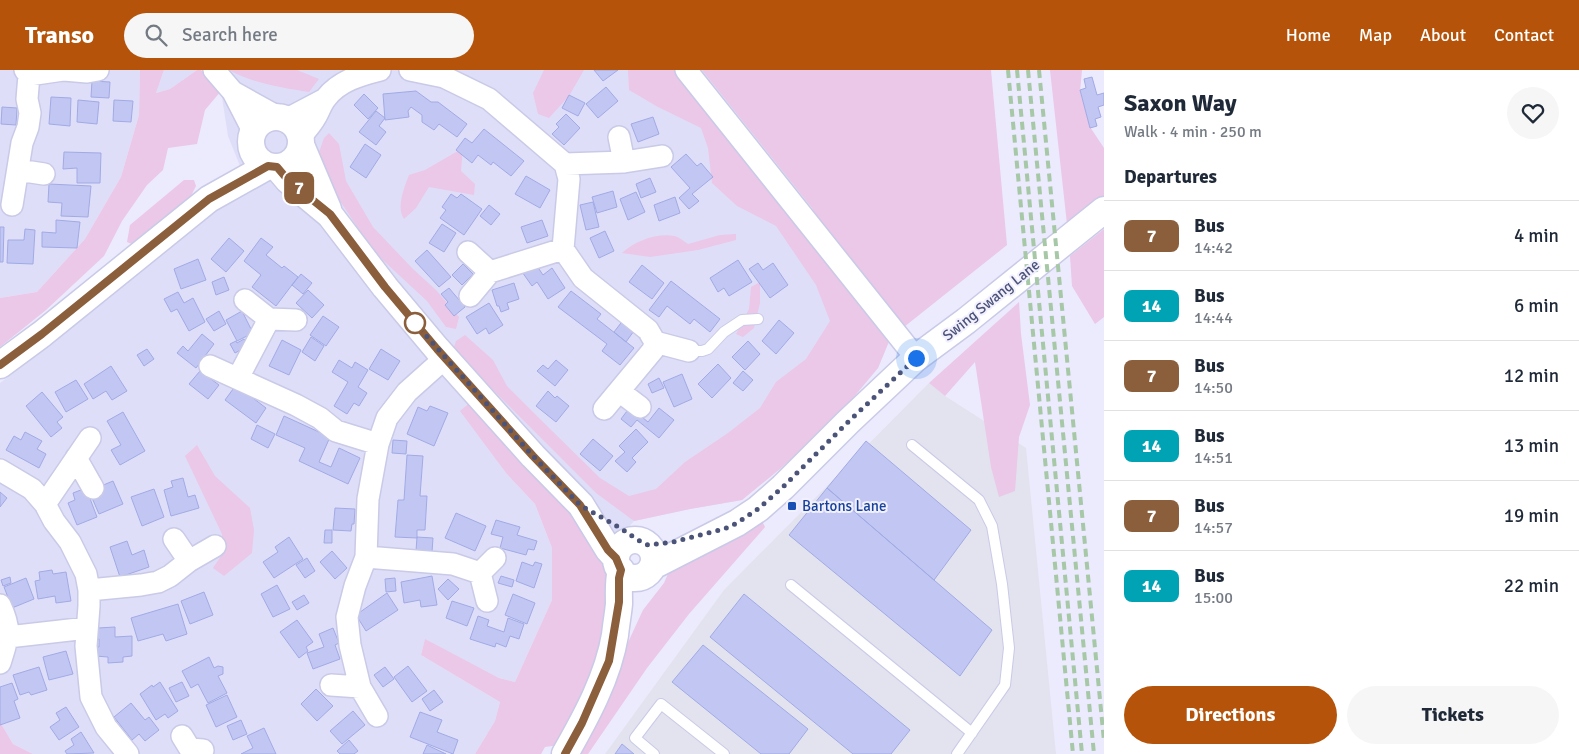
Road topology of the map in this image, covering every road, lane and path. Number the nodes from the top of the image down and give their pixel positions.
1 (64, 70) edge
2 (98, 70) edge
3 (214, 70) edge
4 (380, 70) edge
5 (410, 70) edge
6 (686, 70) edge
7 (27, 72) edge
8 (233, 92) junction
9 (292, 129) junction
10 (619, 137) dead end
11 (262, 153) junction
12 (662, 156) dead end
13 (624, 162) junction
14 (565, 164) junction
15 (18, 170) junction
16 (44, 174) dead end
17 (12, 205) dead end
18 (1104, 210) edge
19 (330, 214) junction
20 (563, 249) junction
21 (468, 252) dead end
22 (490, 272) junction
23 (470, 296) dead end
24 (245, 300) dead end
25 (269, 319) junction
26 (758, 319) dead end
27 (296, 320) dead end
28 (655, 342) junction
29 (689, 351) joint
30 (445, 358) junction
31 (916, 358) junction
32 (0, 364) edge
33 (210, 366) dead end
34 (238, 378) junction
35 (619, 391) junction
36 (640, 407) dead end
37 (604, 410) dead end
38 (90, 438) dead end
39 (378, 444) junction
40 (912, 445) dead end
41 (76, 458) junction
42 (0, 470) edge
43 (93, 488) dead end
44 (45, 504) junction
45 (174, 539) dead end
46 (215, 546) dead end
47 (366, 557) junction
48 (637, 559) junction
49 (189, 561) junction
50 (791, 585) dead end
51 (89, 590) junction
52 (487, 601) dead end
53 (0, 605) edge
54 (87, 628) junction
55 (8, 637) junction
56 (0, 673) edge
57 (331, 685) dead end
58 (360, 687) junction
59 (377, 716) dead end
60 (972, 733) junction
61 (128, 754) edge
62 (565, 754) edge
63 (654, 754) edge
64 (724, 754) edge
65 (956, 754) edge

1 - 2 street
1 - 7 street
3 - 8 street
4 - 9 street
5 - 14 street
6 - 31 street
7 - 15 street
8 - 9 street
8 - 11 street
9 - 11 street
9 - 11 street
9 - 19 street
10 - 13 street
11 - 19 street
11 - 32 street
12 - 13 street
13 - 14 street
14 - 20 street
15 - 16 street
15 - 17 street
18 - 31 street, Swing Swang Lane
19 - 30 street
20 - 22 street
20 - 28 street
21 - 22 street
22 - 23 street
24 - 25 street
25 - 27 street
25 - 34 street
26 - 29 lane
28 - 29 street
28 - 35 street
30 - 39 street
30 - 48 street
31 - 48 street, Swing Swang Lane
33 - 34 street
34 - 39 street
35 - 36 street
35 - 37 street
38 - 41 street
39 - 47 street
40 - 60 lane
41 - 43 street
41 - 44 street
42 - 44 street
44 - 51 street
45 - 49 street
46 - 49 street
47 - 52 street
47 - 58 street
48 - 62 street
49 - 51 street
50 - 60 lane
51 - 54 street
53 - 55 street
54 - 55 street
54 - 61 street
55 - 56 street
57 - 58 street
58 - 59 street
60 - 65 lane
63 - 64 lane

